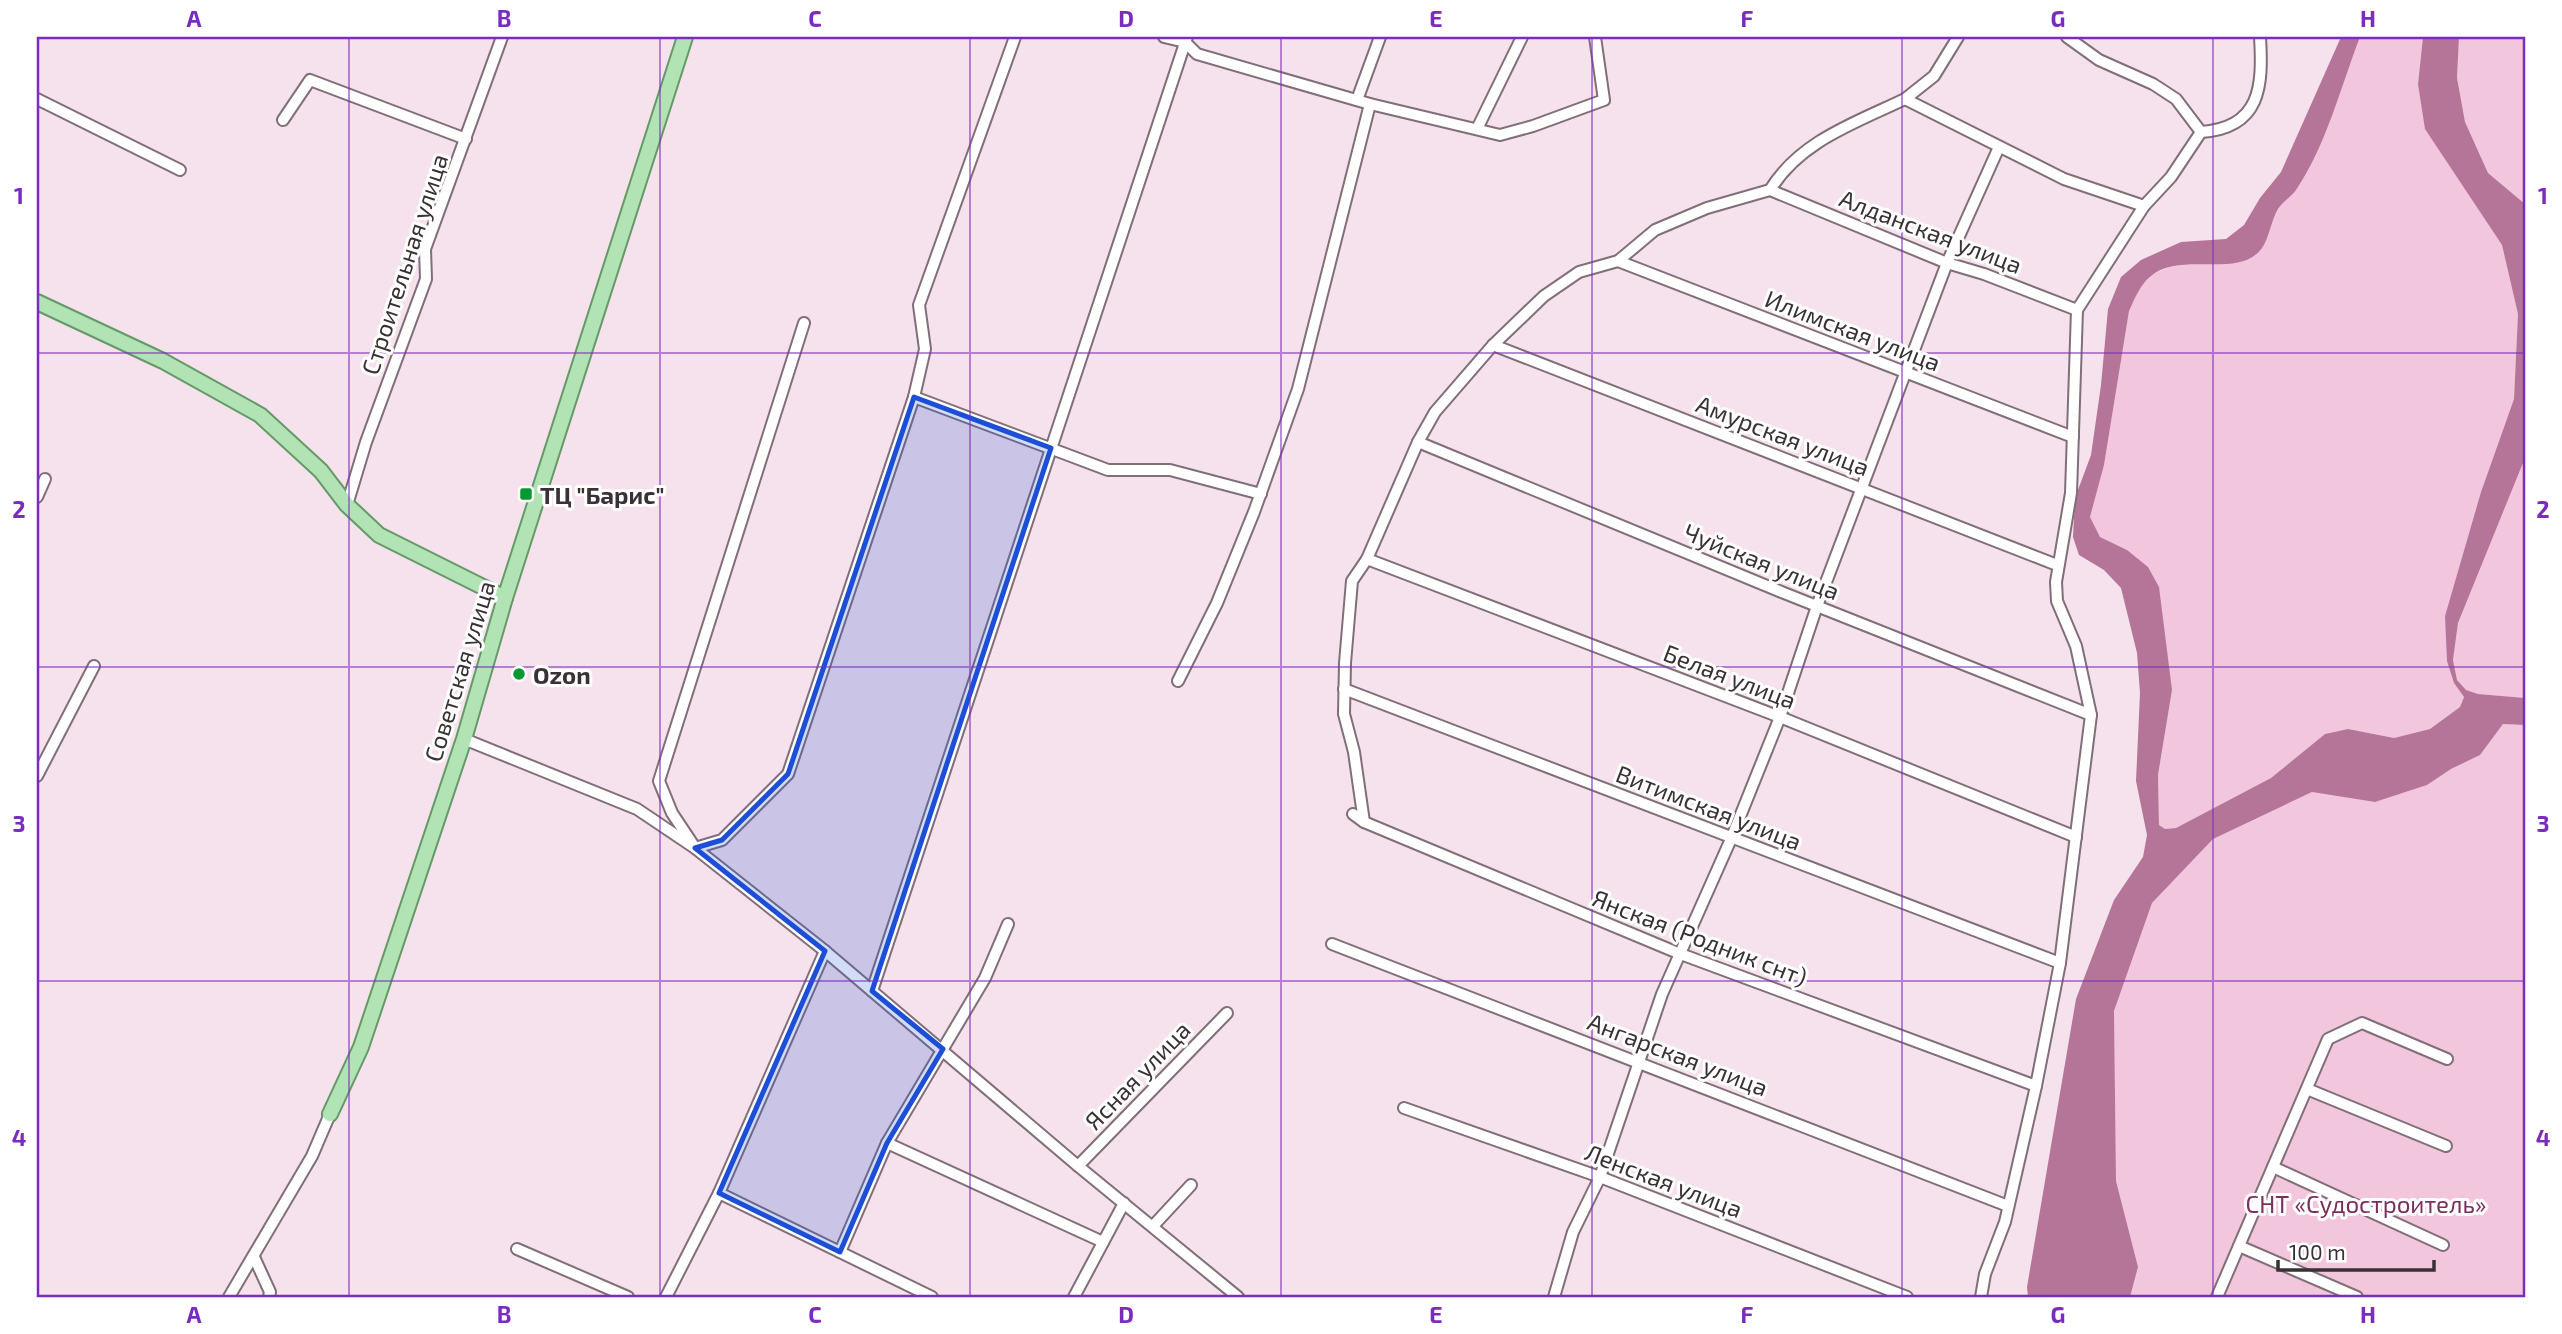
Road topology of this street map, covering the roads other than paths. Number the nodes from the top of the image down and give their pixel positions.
1 (502, 37) edge
2 (685, 37) edge
3 (1015, 37) edge
4 (1164, 37) edge
5 (1380, 37) edge
6 (1522, 37) edge
7 (1958, 37) edge
8 (2067, 37) edge
9 (2260, 37) edge
10 (1599, 38) edge
11 (1186, 40) edge
12 (37, 99) edge
13 (1905, 99) junction
14 (1357, 100) junction
15 (1370, 104) junction
16 (283, 120) dead end
17 (1477, 129) junction
18 (2201, 132) junction
19 (466, 139) junction
20 (1998, 147) junction
21 (180, 170) dead end
22 (1770, 190) junction
23 (2144, 206) junction
24 (1618, 261) junction
25 (1947, 263) junction
26 (37, 302) edge
27 (2077, 310) junction
28 (804, 323) dead end
29 (1493, 345) junction
30 (1906, 374) junction
31 (914, 397) junction
32 (2074, 437) junction
33 (1418, 442) junction
34 (1051, 448) junction
35 (45, 479) dead end
36 (1863, 489) junction
37 (1261, 494) junction
38 (37, 497) edge
39 (347, 505) junction
40 (1367, 559) junction
41 (2057, 565) junction
42 (505, 598) junction
43 (1817, 606) junction
44 (94, 666) dead end
45 (1178, 681) dead end
46 (1344, 689) junction
47 (2091, 715) junction
48 (1780, 717) junction
49 (464, 739) junction
50 (37, 776) edge
51 (1353, 814) dead end
52 (1364, 822) junction
53 (2076, 837) junction
54 (1731, 839) junction
55 (695, 848) junction
56 (1008, 923) dead end
57 (1332, 944) dead end
58 (825, 951) junction
59 (1678, 953) junction
60 (2060, 963) junction
61 (872, 991) junction
62 (1227, 1013) dead end
63 (943, 1049) junction
64 (2447, 1059) dead end
65 (1639, 1061) junction
66 (2036, 1086) junction
67 (2307, 1089) junction
68 (1404, 1108) dead end
69 (330, 1114) joint
70 (887, 1143) junction
71 (2446, 1146) dead end
72 (1078, 1166) junction
73 (2273, 1167) junction
74 (1600, 1177) junction
75 (1191, 1185) dead end
76 (719, 1193) junction
77 (1124, 1202) junction
78 (2008, 1206) junction
79 (1153, 1226) junction
80 (1103, 1242) junction
81 (2443, 1245) dead end
82 (2239, 1246) junction
83 (517, 1249) dead end
84 (840, 1252) junction
85 (254, 1256) junction
86 (1558, 1296) edge
87 (229, 1297) edge
88 (269, 1297) edge
89 (628, 1297) edge
90 (666, 1297) edge
91 (932, 1297) edge
92 (1074, 1297) edge
93 (1238, 1297) edge
94 (1907, 1297) edge
95 (1981, 1297) edge
96 (2217, 1297) edge
97 (2357, 1297) edge

1 - 19 street, Строительная улица
2 - 42 main road, Советская улица
3 - 31 street
4 - 11 street
5 - 14 street
6 - 17 street
7 - 13 street
8 - 18 street
9 - 18 street
10 - 17 street
11 - 14 street
11 - 34 street
12 - 21 street
13 - 20 street
13 - 22 street
14 - 15 street
15 - 17 street
15 - 37 street
16 - 19 street
18 - 23 street
19 - 39 street, Строительная улица
20 - 23 street
20 - 25 street
22 - 24 street
22 - 25 street, Алданская улица
23 - 27 street
24 - 29 street
24 - 30 street, Илимская улица
25 - 27 street, Алданская улица
25 - 30 street
26 - 39 main road
27 - 32 street
28 - 55 street
29 - 33 street
29 - 36 street, Амурская улица
30 - 32 street, Илимская улица
30 - 36 street
31 - 34 street
31 - 55 street
32 - 41 street
33 - 40 street
33 - 43 street, Чуйская улица
34 - 37 street
34 - 61 street
35 - 38 street
36 - 41 street, Амурская улица
36 - 43 street
37 - 45 street
39 - 42 main road
40 - 46 street
40 - 48 street, Белая улица
41 - 47 street
42 - 49 main road, Советская улица
43 - 47 street, Чуйская улица
43 - 48 street
44 - 50 street
46 - 52 street
46 - 54 street, Витимская улица
47 - 53 street
48 - 53 street, Белая улица
48 - 54 street
49 - 55 street
49 - 69 main road, Советская улица
51 - 52 street, Янская (Родник снт)
52 - 59 street, Янская (Родник снт)
53 - 60 street
54 - 59 street
54 - 60 street, Витимская улица
55 - 58 street
56 - 63 street
57 - 65 street, Ангарская улица
58 - 61 street
58 - 76 street
59 - 65 street
59 - 66 street, Янская (Родник снт)
60 - 66 street
61 - 63 street
62 - 72 street, Ясная улица
63 - 70 street
63 - 72 street
64 - 67 street
65 - 74 street
65 - 78 street, Ангарская улица
66 - 78 street
67 - 71 street
67 - 73 street
68 - 74 street, Ленская улица
69 - 85 street, Советская улица
70 - 80 street
70 - 84 street
72 - 77 street
73 - 81 street
73 - 82 street
74 - 86 street
74 - 94 street, Ленская улица
75 - 79 street
76 - 84 street
76 - 90 street
77 - 79 street
77 - 80 street
78 - 95 street
79 - 93 street
80 - 92 street
82 - 96 street
82 - 97 street
83 - 89 street
84 - 91 street
85 - 87 street, Советская улица
85 - 88 street

